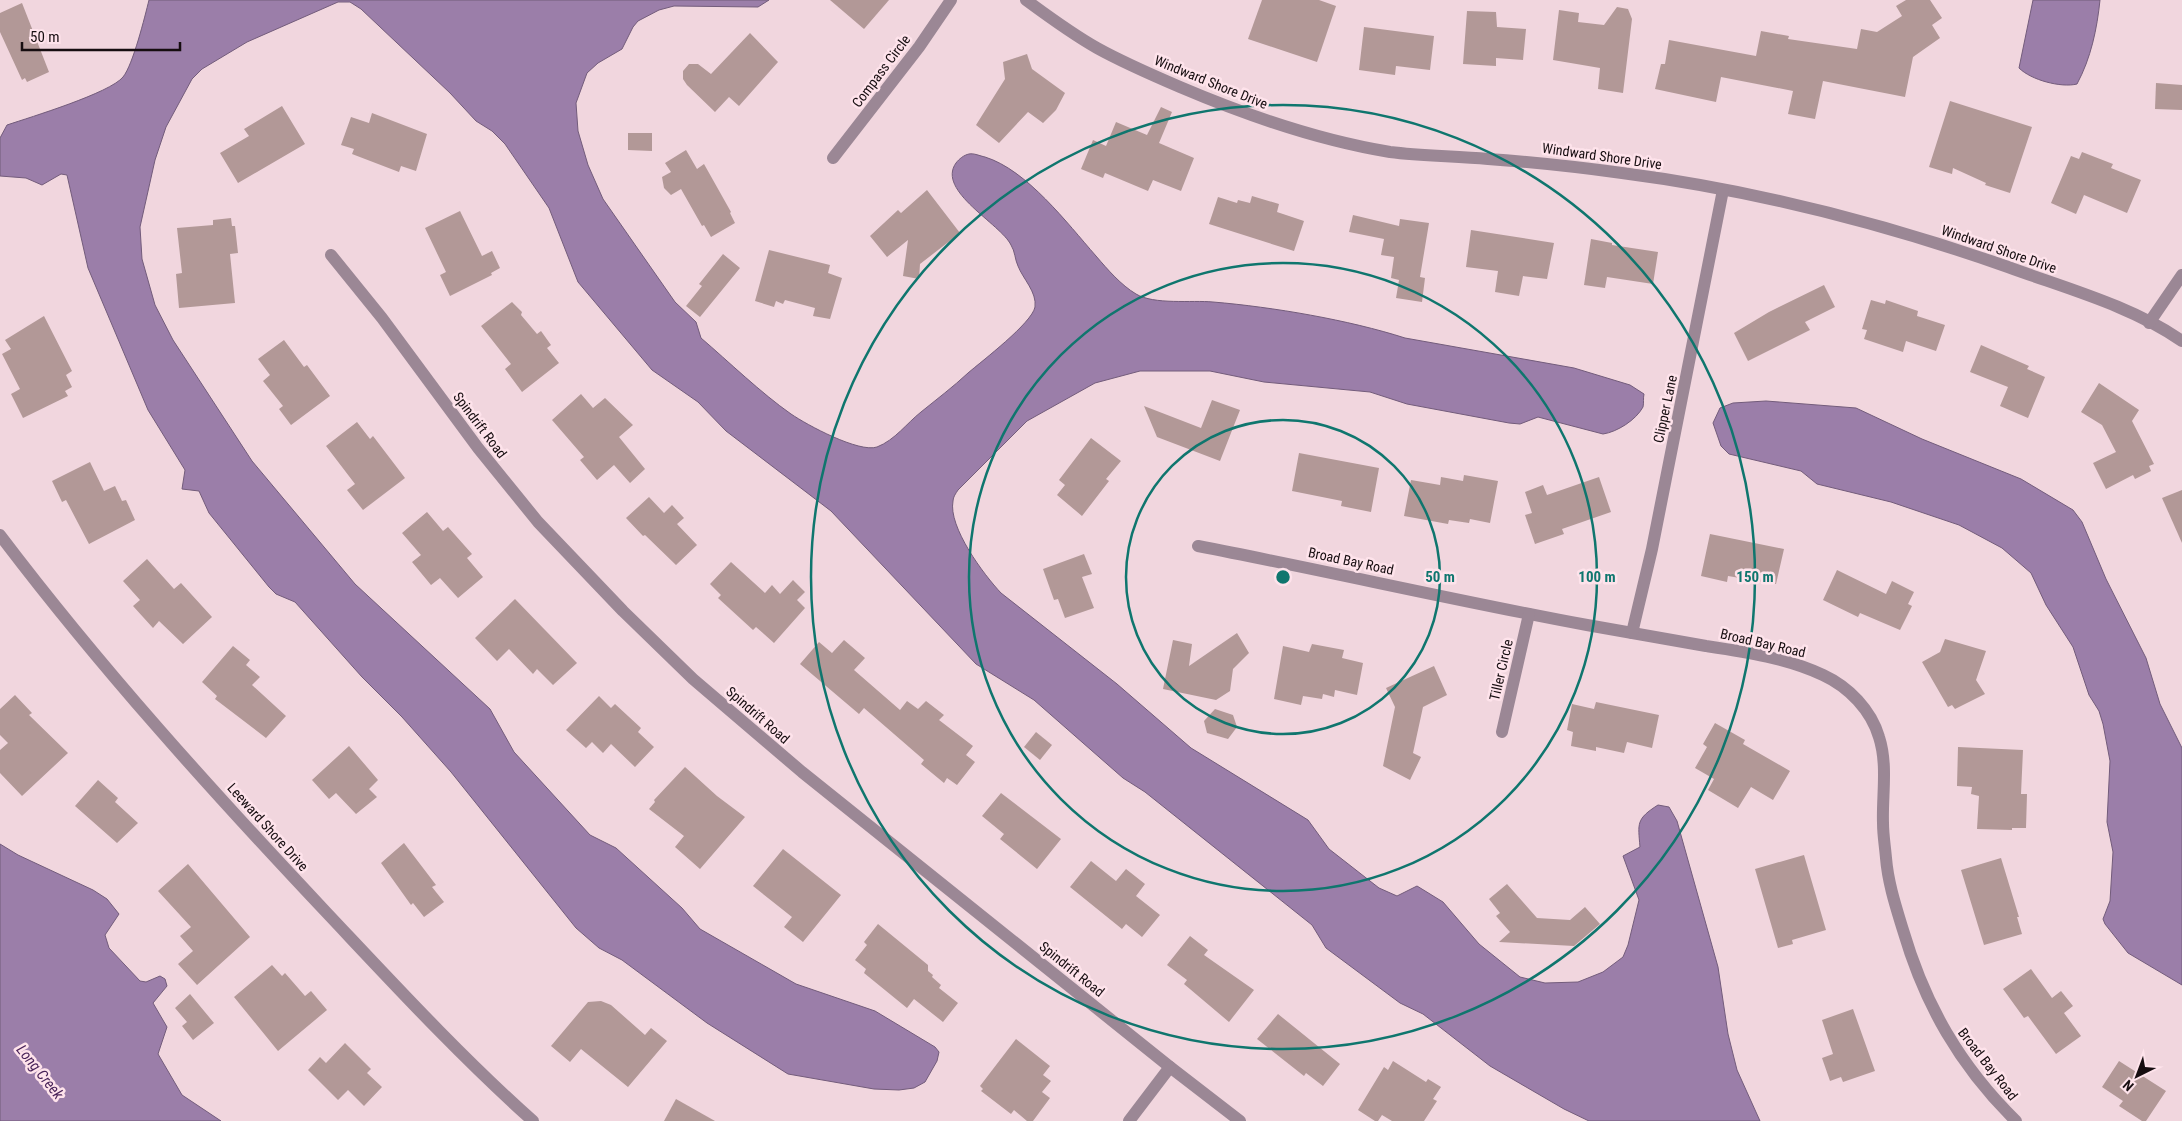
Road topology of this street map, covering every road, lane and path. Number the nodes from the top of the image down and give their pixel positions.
1 (951, 0) edge
2 (1026, 0) edge
3 (833, 158) dead end
4 (1723, 190) junction
5 (331, 255) dead end
6 (2182, 275) edge
7 (2150, 322) junction
8 (2182, 341) edge
9 (0, 535) edge
10 (1198, 546) dead end
11 (1529, 614) junction
12 (1632, 633) junction
13 (1502, 732) dead end
14 (1170, 1067) junction
15 (533, 1121) edge
16 (1129, 1121) edge
17 (1240, 1121) edge
18 (2016, 1121) edge

1 - 3 street, Compass Circle
2 - 4 street, Windward Shore Drive
4 - 7 street, Windward Shore Drive
4 - 12 street, Clipper Lane
5 - 14 street, Spindrift Road
6 - 7 street
7 - 8 street, Windward Shore Drive
9 - 15 street, Leeward Shore Drive
10 - 11 street, Broad Bay Road
11 - 12 street, Broad Bay Road
11 - 13 street, Tiller Circle
12 - 18 street, Broad Bay Road
14 - 16 street
14 - 17 street, Spindrift Road

